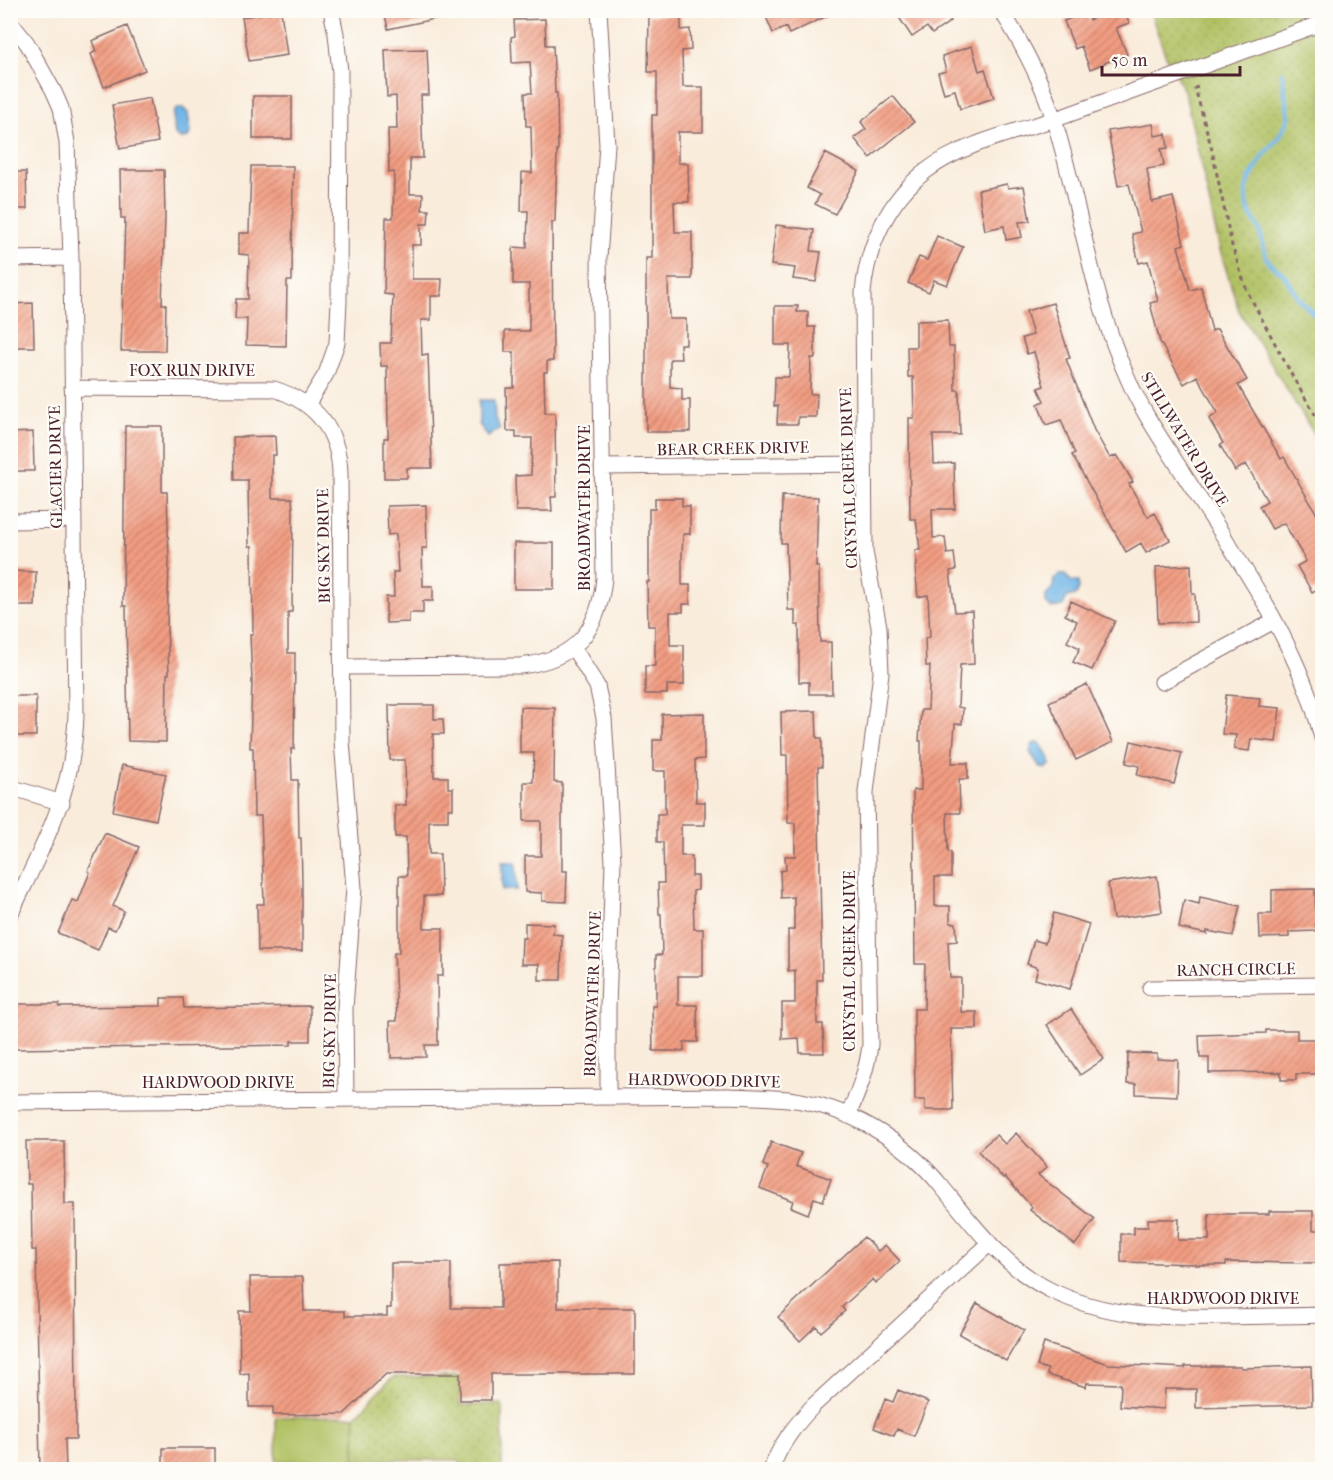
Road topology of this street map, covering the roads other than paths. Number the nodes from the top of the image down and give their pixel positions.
1 (331, 10) edge
2 (599, 10) edge
3 (1001, 10) edge
4 (10, 22) edge
5 (1323, 23) edge
6 (1054, 119) junction
7 (71, 258) junction
8 (10, 259) edge
9 (72, 388) junction
10 (307, 405) junction
11 (863, 465) junction
12 (603, 467) junction
13 (74, 520) junction
14 (10, 521) edge
15 (1274, 621) junction
16 (573, 647) junction
17 (342, 667) junction
18 (1162, 682) dead end
19 (1323, 738) edge
20 (10, 787) edge
21 (62, 803) junction
22 (10, 915) edge
23 (1323, 985) edge
24 (1150, 988) dead end
25 (608, 1097) junction
26 (346, 1099) junction
27 (10, 1102) edge
28 (848, 1116) junction
29 (989, 1244) junction
30 (1323, 1315) edge
31 (771, 1470) edge

1 - 10 street
2 - 12 street, BROADWATER DRIVE
3 - 6 street, STILLWATER DRIVE
4 - 7 street, GLACIER DRIVE
5 - 6 street, CRYSTAL CREEK DRIVE
6 - 11 street, CRYSTAL CREEK DRIVE
6 - 15 street, STILLWATER DRIVE
7 - 8 street
7 - 9 street, GLACIER DRIVE
9 - 10 street, FOX RUN DRIVE
9 - 13 street, GLACIER DRIVE
10 - 17 street, BIG SKY DRIVE
11 - 12 street, BEAR CREEK DRIVE
11 - 28 street, CRYSTAL CREEK DRIVE
12 - 16 street, BROADWATER DRIVE
13 - 14 street
13 - 21 street, GLACIER DRIVE
15 - 18 street
15 - 19 street, STILLWATER DRIVE
16 - 17 street
16 - 25 street, BROADWATER DRIVE
17 - 26 street, BIG SKY DRIVE
20 - 21 street
21 - 22 street, GLACIER DRIVE
23 - 24 street, RANCH CIRCLE
25 - 26 street, HARDWOOD DRIVE
25 - 28 street, HARDWOOD DRIVE
26 - 27 street, HARDWOOD DRIVE
28 - 29 street, HARDWOOD DRIVE
29 - 30 street, HARDWOOD DRIVE
29 - 31 street

